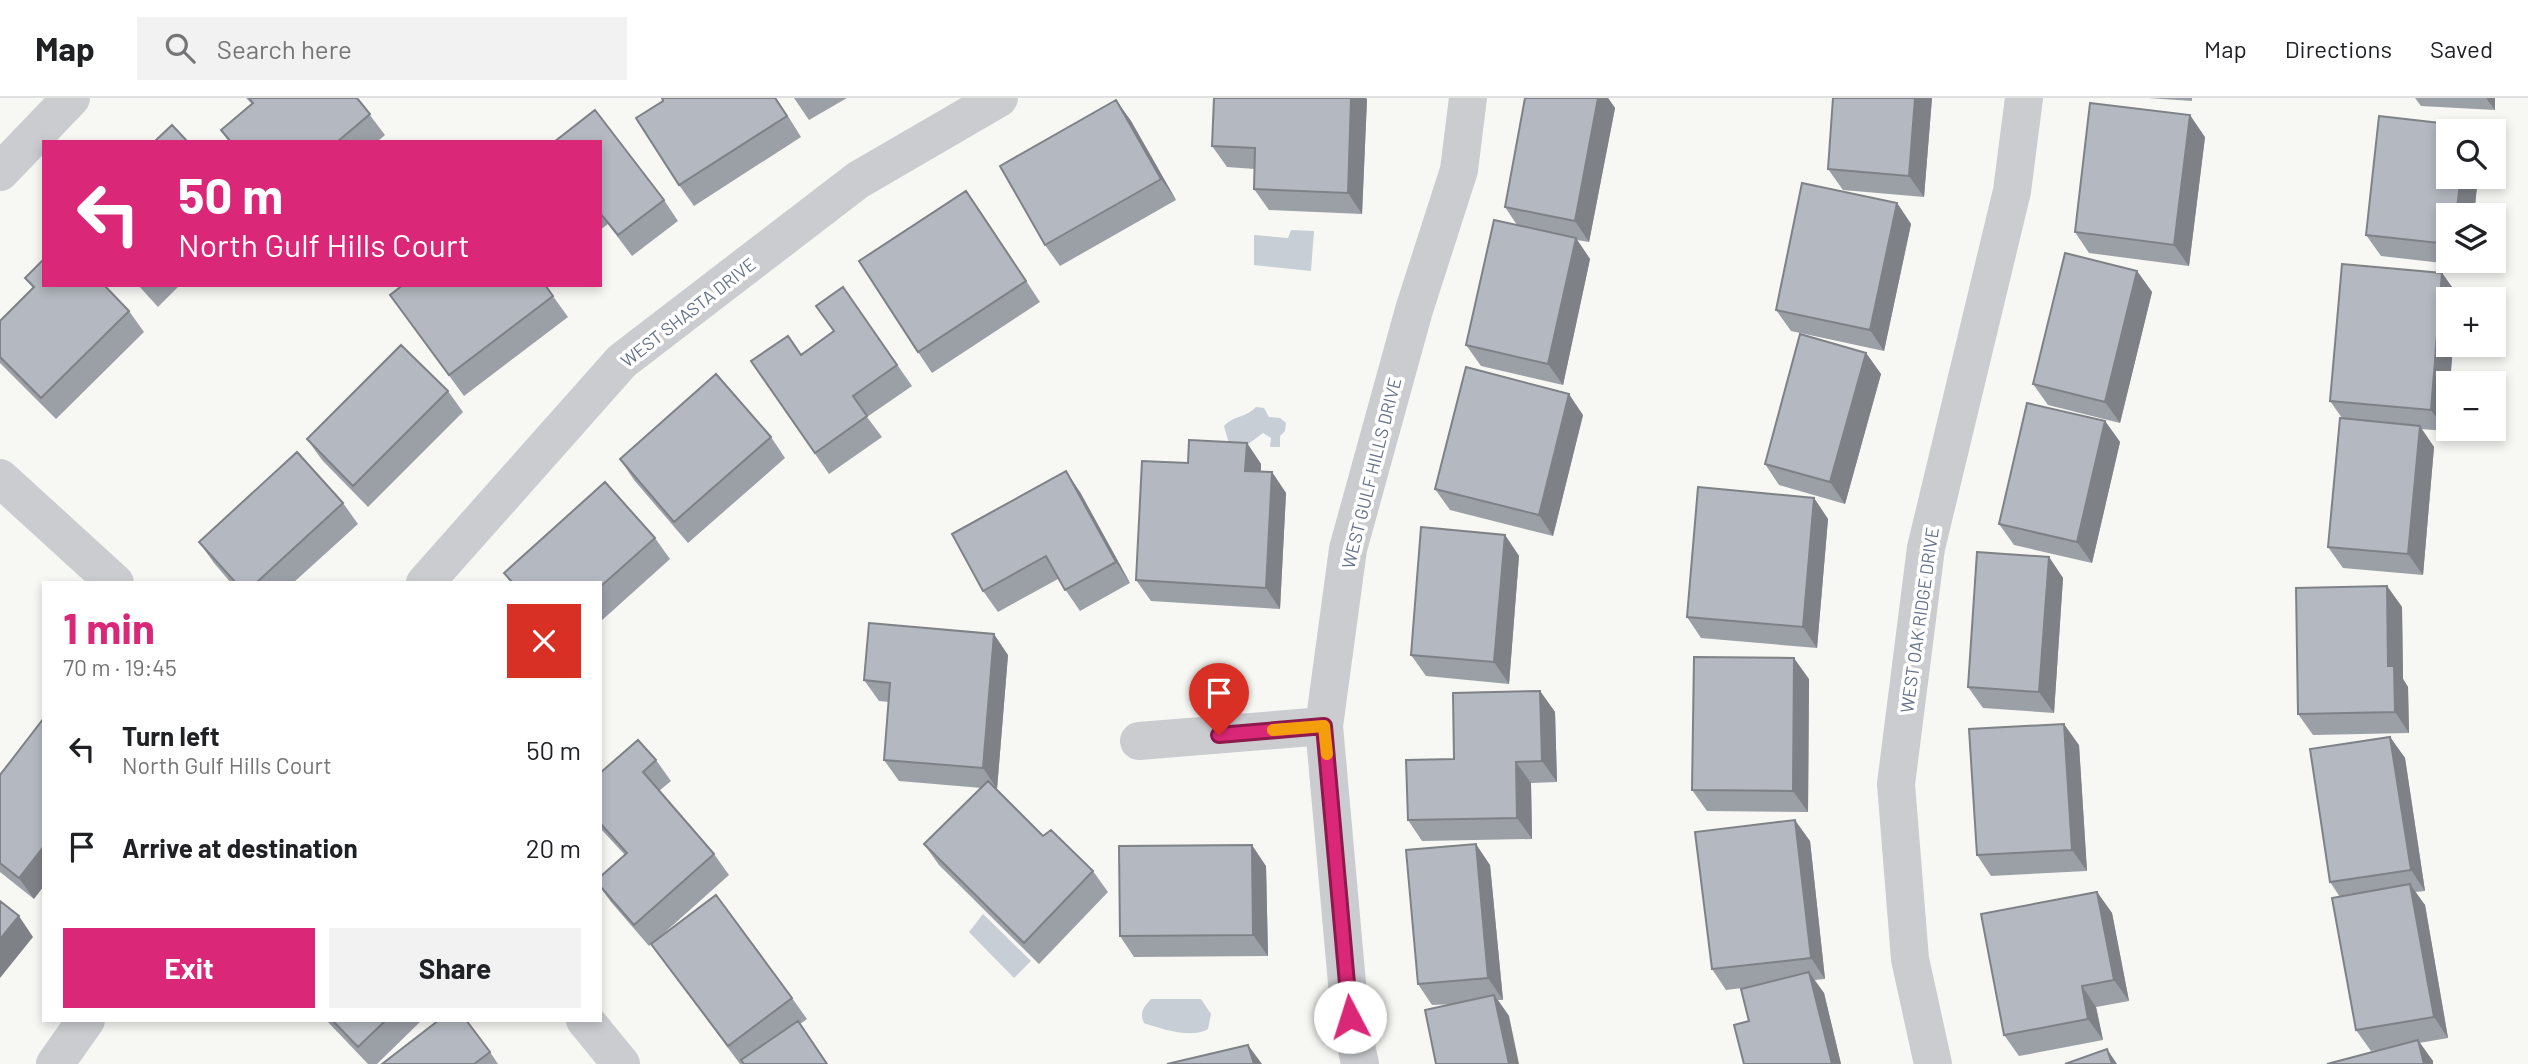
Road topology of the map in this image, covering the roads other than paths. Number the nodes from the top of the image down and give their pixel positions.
1 (71, 98) edge
2 (999, 98) edge
3 (1468, 98) edge
4 (2024, 98) edge
5 (0, 172) edge
6 (0, 478) edge
7 (113, 581) edge
8 (427, 581) edge
9 (1324, 726) junction
10 (1139, 741) dead end
11 (85, 1022) edge
12 (587, 1022) edge
13 (55, 1064) edge
14 (621, 1064) edge
15 (1360, 1064) edge
16 (1933, 1064) edge

1 - 5 street
2 - 8 street, WEST SHASTA DRIVE
3 - 9 street, WEST GULF HILLS DRIVE
4 - 16 street, WEST OAK RIDGE DRIVE
6 - 7 street
9 - 10 street
9 - 15 street, WEST GULF HILLS DRIVE
11 - 13 street
12 - 14 street

